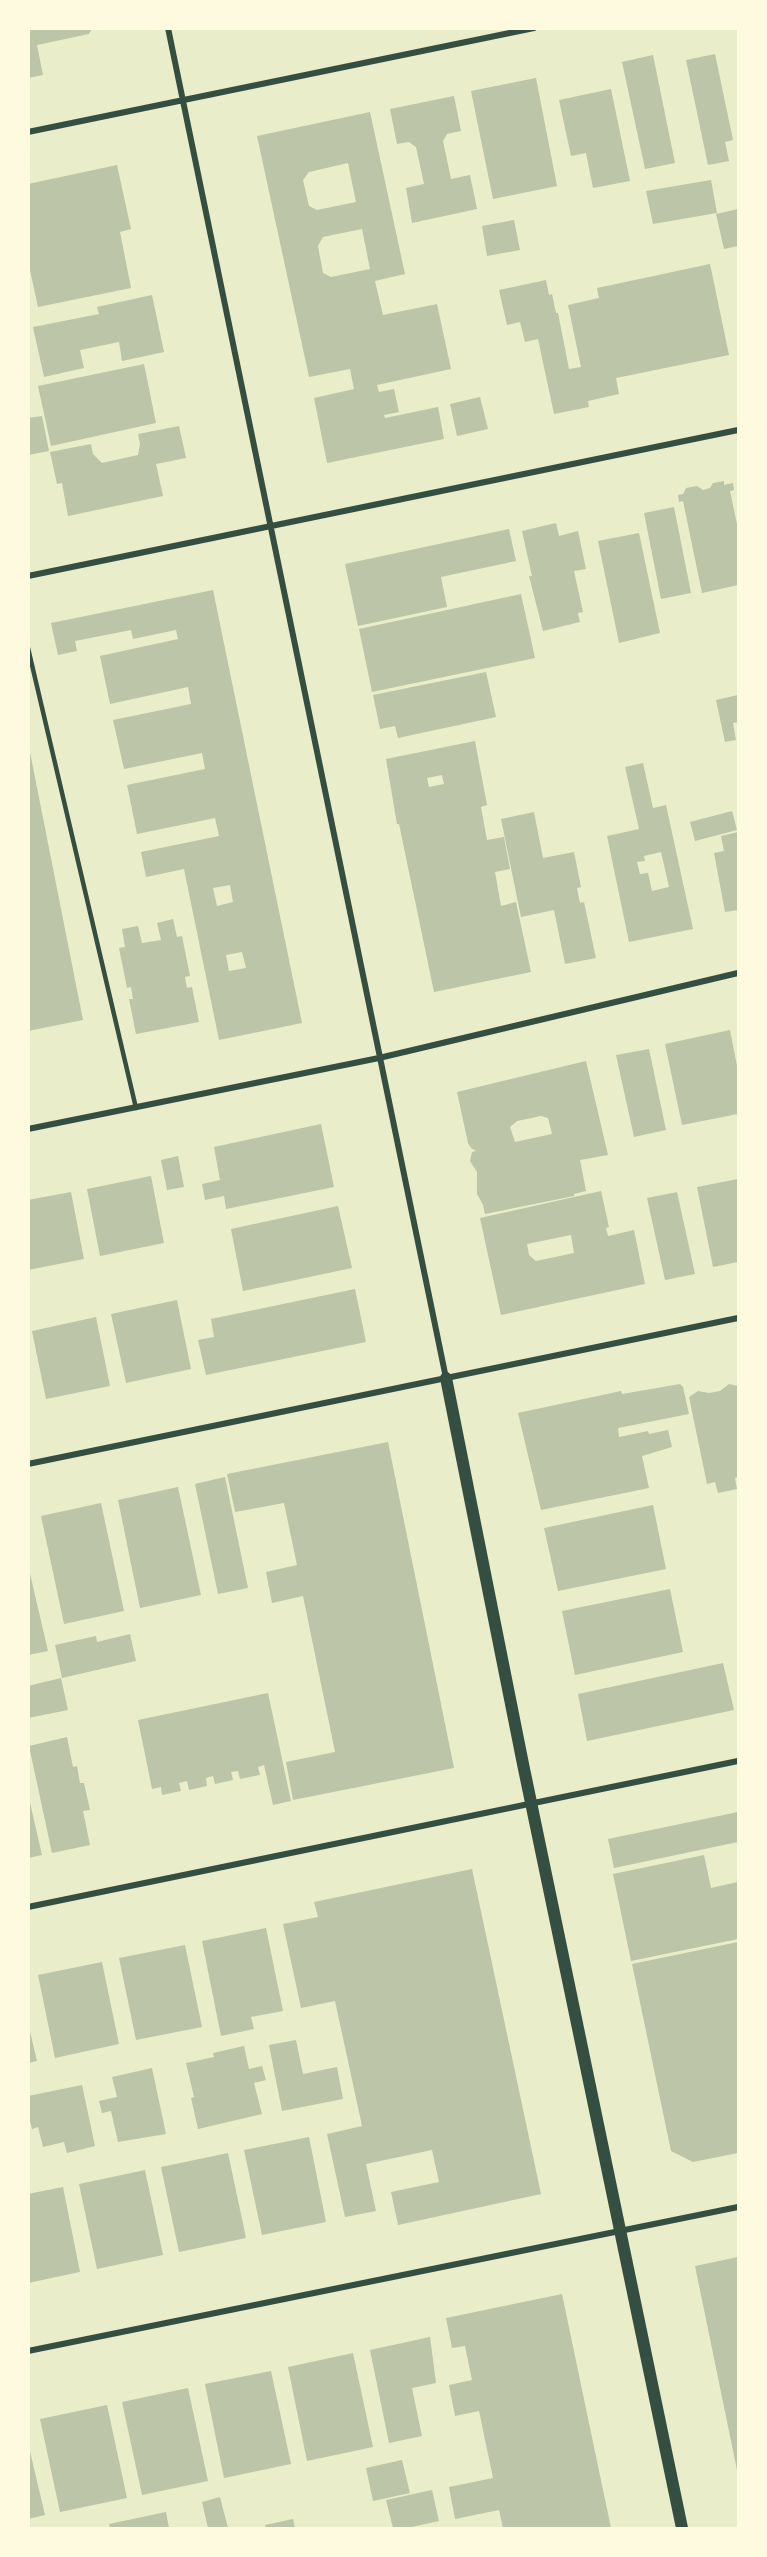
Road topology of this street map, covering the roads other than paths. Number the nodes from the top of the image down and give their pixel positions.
1 (168, 28) edge
2 (534, 28) edge
3 (183, 101) junction
4 (28, 132) edge
5 (738, 430) edge
6 (270, 526) junction
7 (28, 576) edge
8 (28, 648) edge
9 (738, 973) edge
10 (380, 1058) junction
11 (136, 1108) junction
12 (28, 1129) edge
13 (738, 1318) edge
14 (446, 1378) junction
15 (28, 1464) edge
16 (738, 1761) edge
17 (531, 1804) junction
18 (28, 1907) edge
19 (738, 2207) edge
20 (620, 2231) junction
21 (28, 2351) edge
22 (682, 2529) edge

1 - 3 street
2 - 3 street
3 - 4 street
3 - 6 street
5 - 6 street
6 - 7 street
6 - 10 street
8 - 11 lane
9 - 10 street
10 - 11 street
10 - 14 street
11 - 12 street
13 - 14 street
14 - 15 street
14 - 17 main road
16 - 17 street
17 - 18 street
17 - 20 main road
19 - 20 street
20 - 21 street
20 - 22 main road

